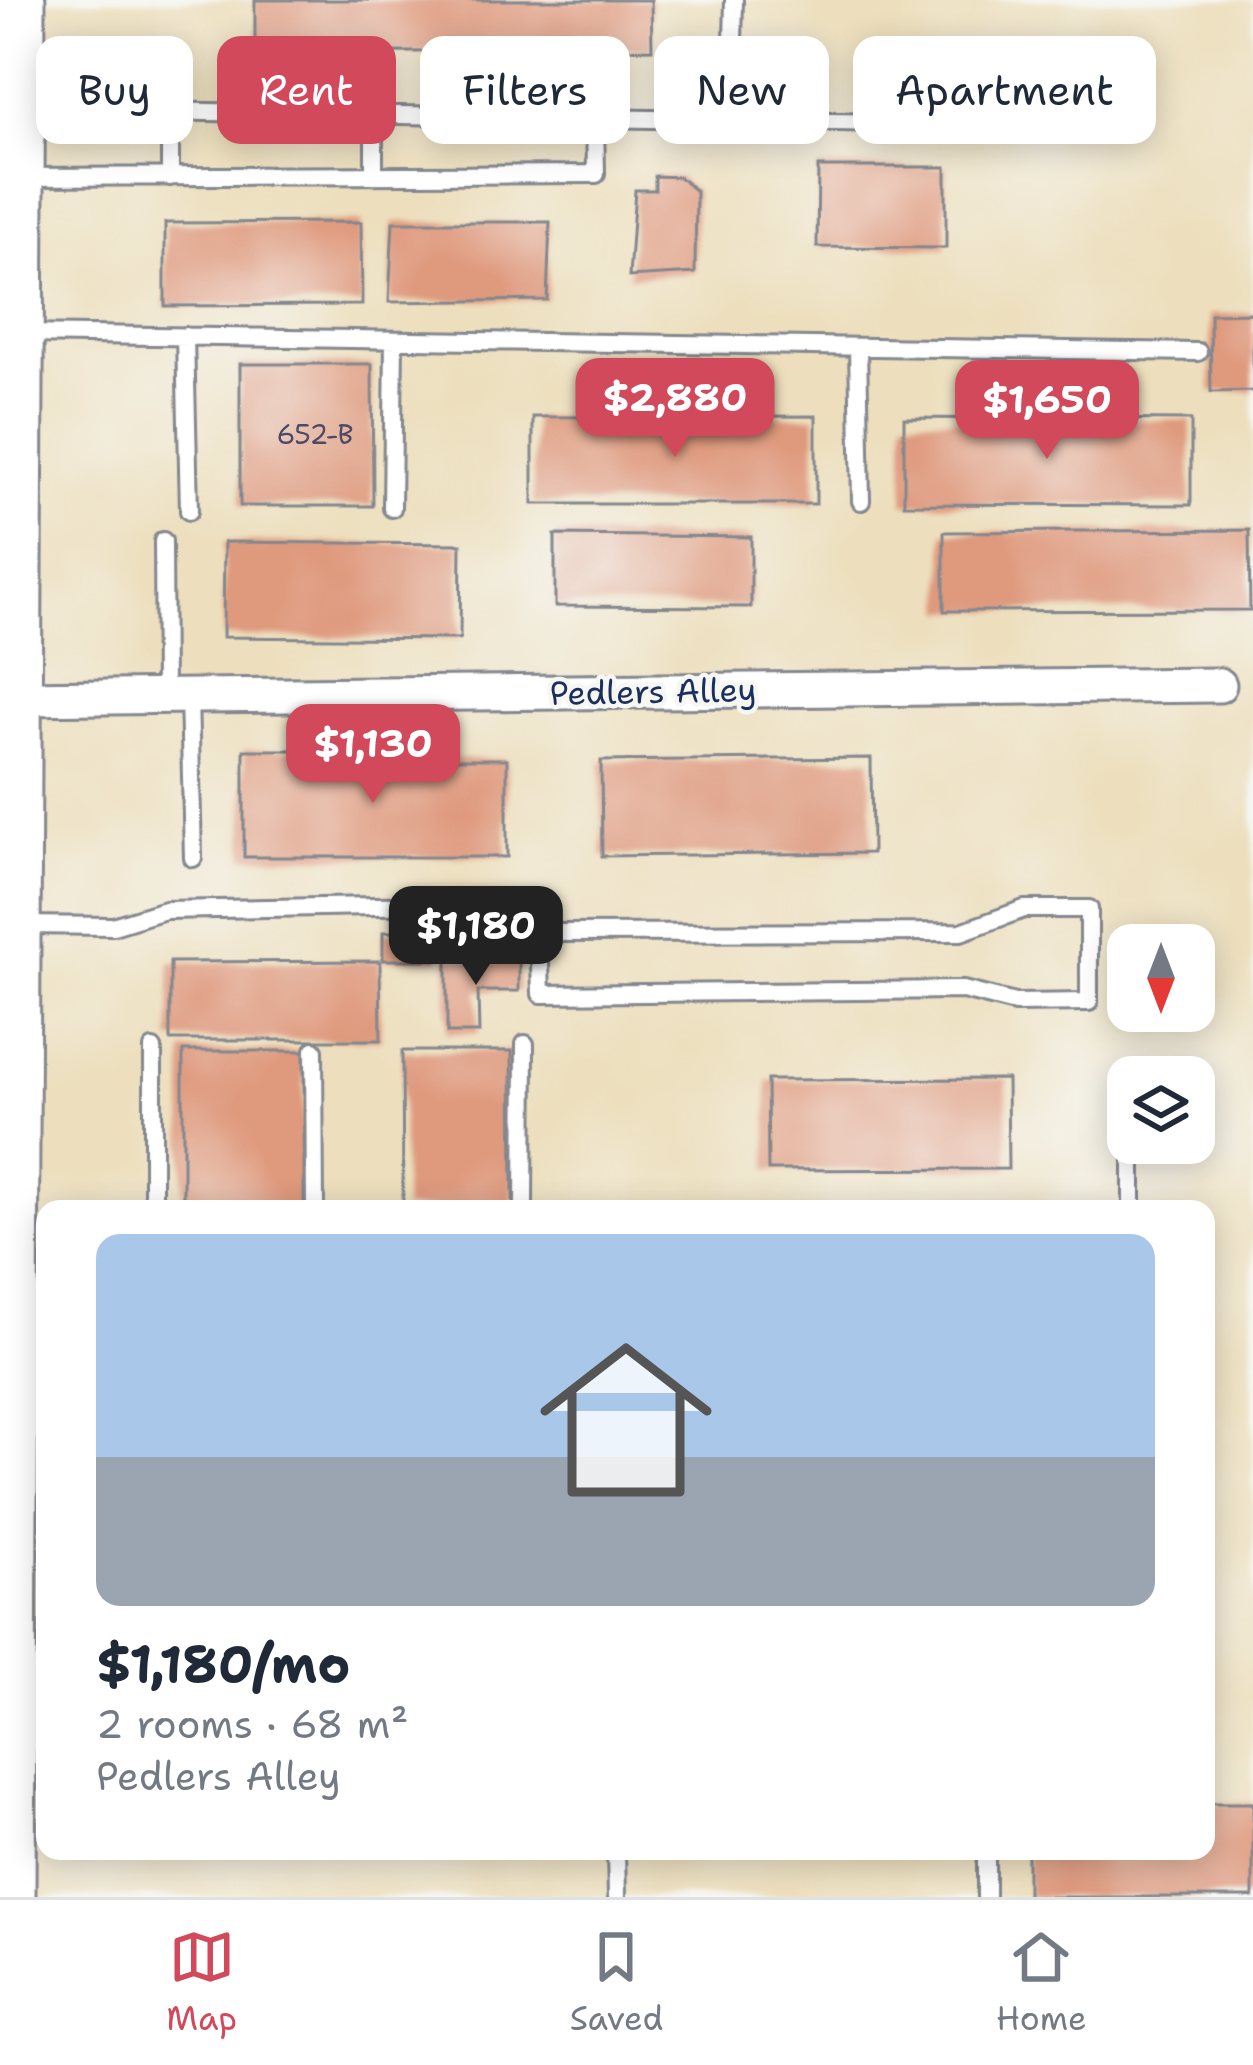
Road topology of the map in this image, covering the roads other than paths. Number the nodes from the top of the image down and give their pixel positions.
1 (20, 0) edge
2 (734, 0) edge
3 (733, 36) edge
4 (19, 109) junction
5 (36, 109) edge
6 (170, 144) edge
7 (374, 144) edge
8 (596, 144) edge
9 (374, 176) junction
10 (18, 177) junction
11 (170, 177) junction
12 (17, 334) junction
13 (185, 336) junction
14 (394, 340) junction
15 (858, 346) junction
16 (1198, 352) dead end
17 (861, 501) dead end
18 (392, 508) dead end
19 (189, 511) dead end
20 (164, 541) dead end
21 (1219, 685) dead end
22 (177, 696) junction
23 (15, 698) junction
24 (193, 858) dead end
25 (14, 925) junction
26 (538, 933) junction
27 (525, 1044) dead end
28 (152, 1049) dead end
29 (314, 1050) dead end
30 (1132, 1164) edge
31 (152, 1200) edge
32 (315, 1200) edge
33 (524, 1200) edge
34 (1132, 1200) edge
35 (19, 1316) edge
36 (616, 1860) edge
37 (986, 1860) edge
38 (8, 1897) edge
39 (616, 1897) edge
40 (986, 1897) edge

1 - 4 main road
2 - 3 lane
4 - 5 lane
4 - 10 main road
6 - 11 lane
7 - 9 lane
8 - 9 lane
9 - 11 lane
10 - 11 lane
10 - 12 main road
12 - 13 lane
12 - 23 main road
13 - 14 lane
13 - 19 lane
14 - 15 lane
14 - 18 lane
15 - 16 lane
15 - 17 lane
20 - 22 lane
21 - 22 street, Pedlers Alley
22 - 23 street, Pedlers Alley
22 - 24 lane
23 - 25 main road
25 - 26 lane
25 - 35 main road
26 - 26 lane
27 - 33 lane
28 - 31 lane
29 - 32 lane
30 - 34 lane
35 - 38 main road
36 - 39 lane
37 - 40 lane

